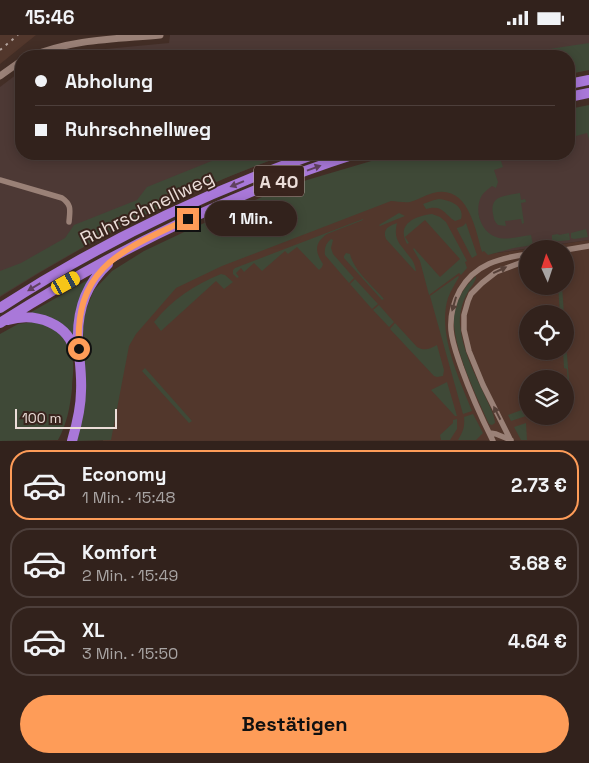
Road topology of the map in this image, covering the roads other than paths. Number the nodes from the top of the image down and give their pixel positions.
1 (160, 35) edge
2 (51, 50) edge
3 (15, 65) edge
4 (0, 76) edge
5 (589, 80) edge
6 (575, 83) edge
7 (589, 93) edge
8 (575, 96) edge
9 (300, 160) edge
10 (338, 160) edge
11 (0, 180) edge
12 (69, 221) dead end
13 (589, 245) edge
14 (574, 248) edge
15 (128, 249) junction
16 (519, 256) edge
17 (519, 263) edge
18 (0, 308) edge
19 (0, 323) edge
20 (490, 433) junction
21 (511, 440) edge
22 (65, 441) edge
23 (72, 441) edge
24 (494, 441) edge

1 - 2 street
3 - 4 street
5 - 6 highway
7 - 8 highway
9 -> 18 highway, Ruhrschnellweg / A 40
15 -> 10 highway, Ruhrschnellweg / A 40
11 - 12 street
13 - 14 street
15 - 19 highway, Ruhrschnellweg / A 40
15 - 23 highway
16 -> 20 street
21 -> 17 street
19 - 22 highway
20 - 21 street
20 - 24 street

